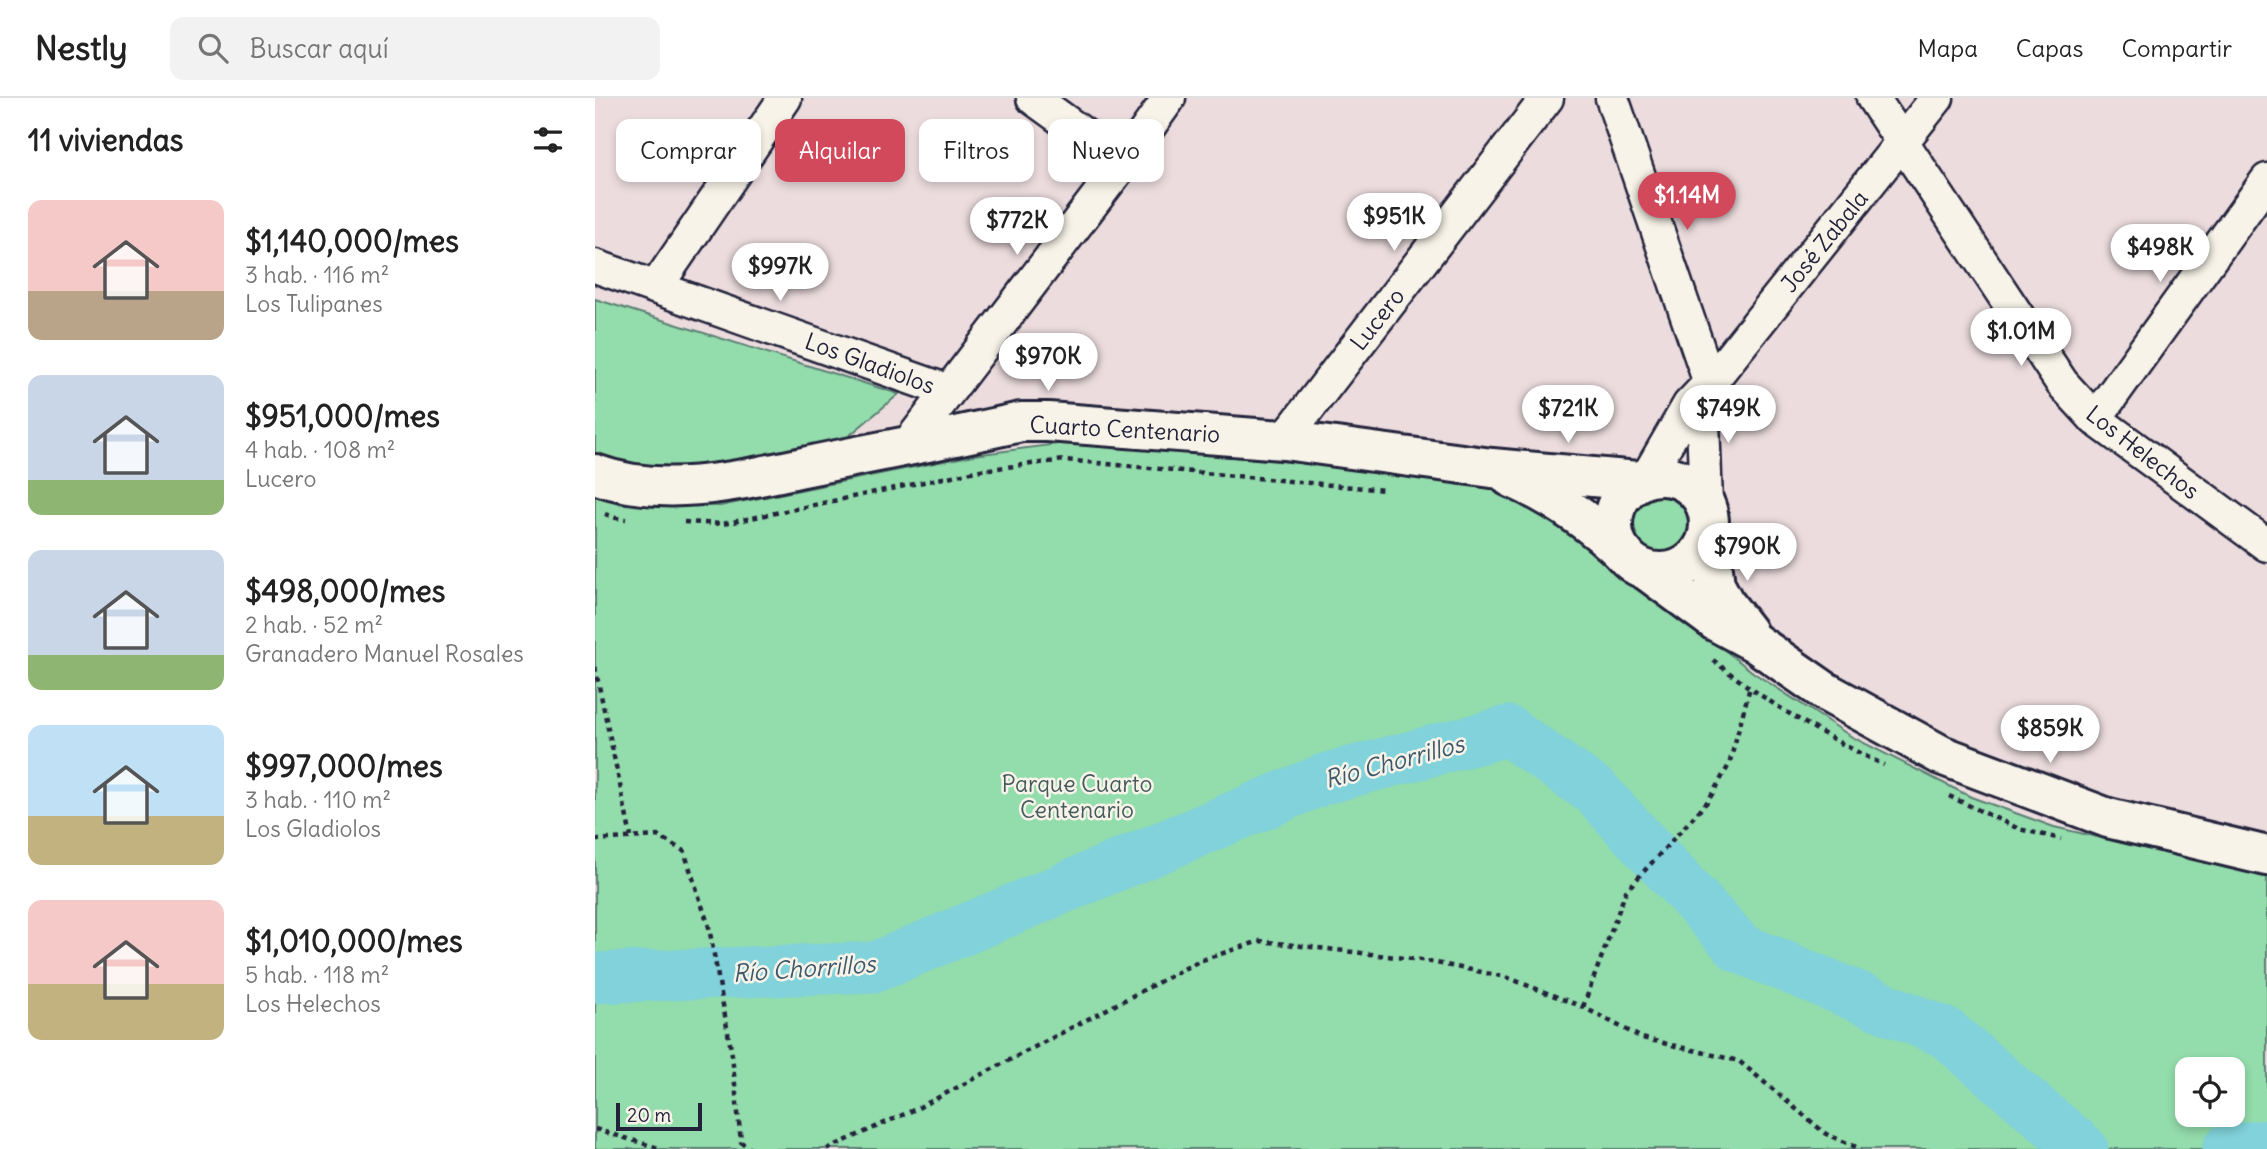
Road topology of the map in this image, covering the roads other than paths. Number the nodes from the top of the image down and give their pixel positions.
1 (786, 98) edge
2 (1033, 98) edge
3 (1169, 98) edge
4 (1547, 98) edge
5 (1612, 98) edge
6 (1873, 98) edge
7 (1937, 98) edge
8 (1062, 119) edge
9 (1154, 119) edge
10 (1902, 144) junction
11 (2267, 180) edge
12 (1108, 182) edge
13 (595, 266) edge
14 (656, 287) junction
15 (1710, 383) junction
16 (948, 391) junction
17 (2095, 419) junction
18 (1283, 440) junction
19 (907, 446) junction
20 (1492, 468) junction
21 (595, 474) edge
22 (1642, 480) junction
23 (1707, 520) junction
24 (2267, 545) edge
25 (1635, 562) junction
26 (1763, 648) junction
27 (2267, 856) edge

1 - 14 street
2 - 8 street
3 - 9 street
4 - 18 street, Lucero
5 - 15 street
6 - 10 street, Los Helechos
7 - 10 street, José Zabala
10 - 15 street, José Zabala
10 - 17 street, Los Helechos
11 - 17 street
12 - 16 street
13 - 14 street, Los Gladiolos
14 - 16 street, Los Gladiolos
15 - 22 street, José Zabala
15 - 23 street, José Zabala
16 - 19 street
17 - 24 street, Los Helechos
18 - 19 main road, Cuarto Centenario
18 - 20 main road, Cuarto Centenario
19 - 21 main road, Cuarto Centenario
20 - 22 main road, Cuarto Centenario
20 - 25 main road, Cuarto Centenario
22 - 23 main road, Cuarto Centenario
22 - 25 main road
23 - 25 main road
23 - 26 main road, Cuarto Centenario
25 - 26 main road, Cuarto Centenario
26 - 27 main road, Cuarto Centenario

